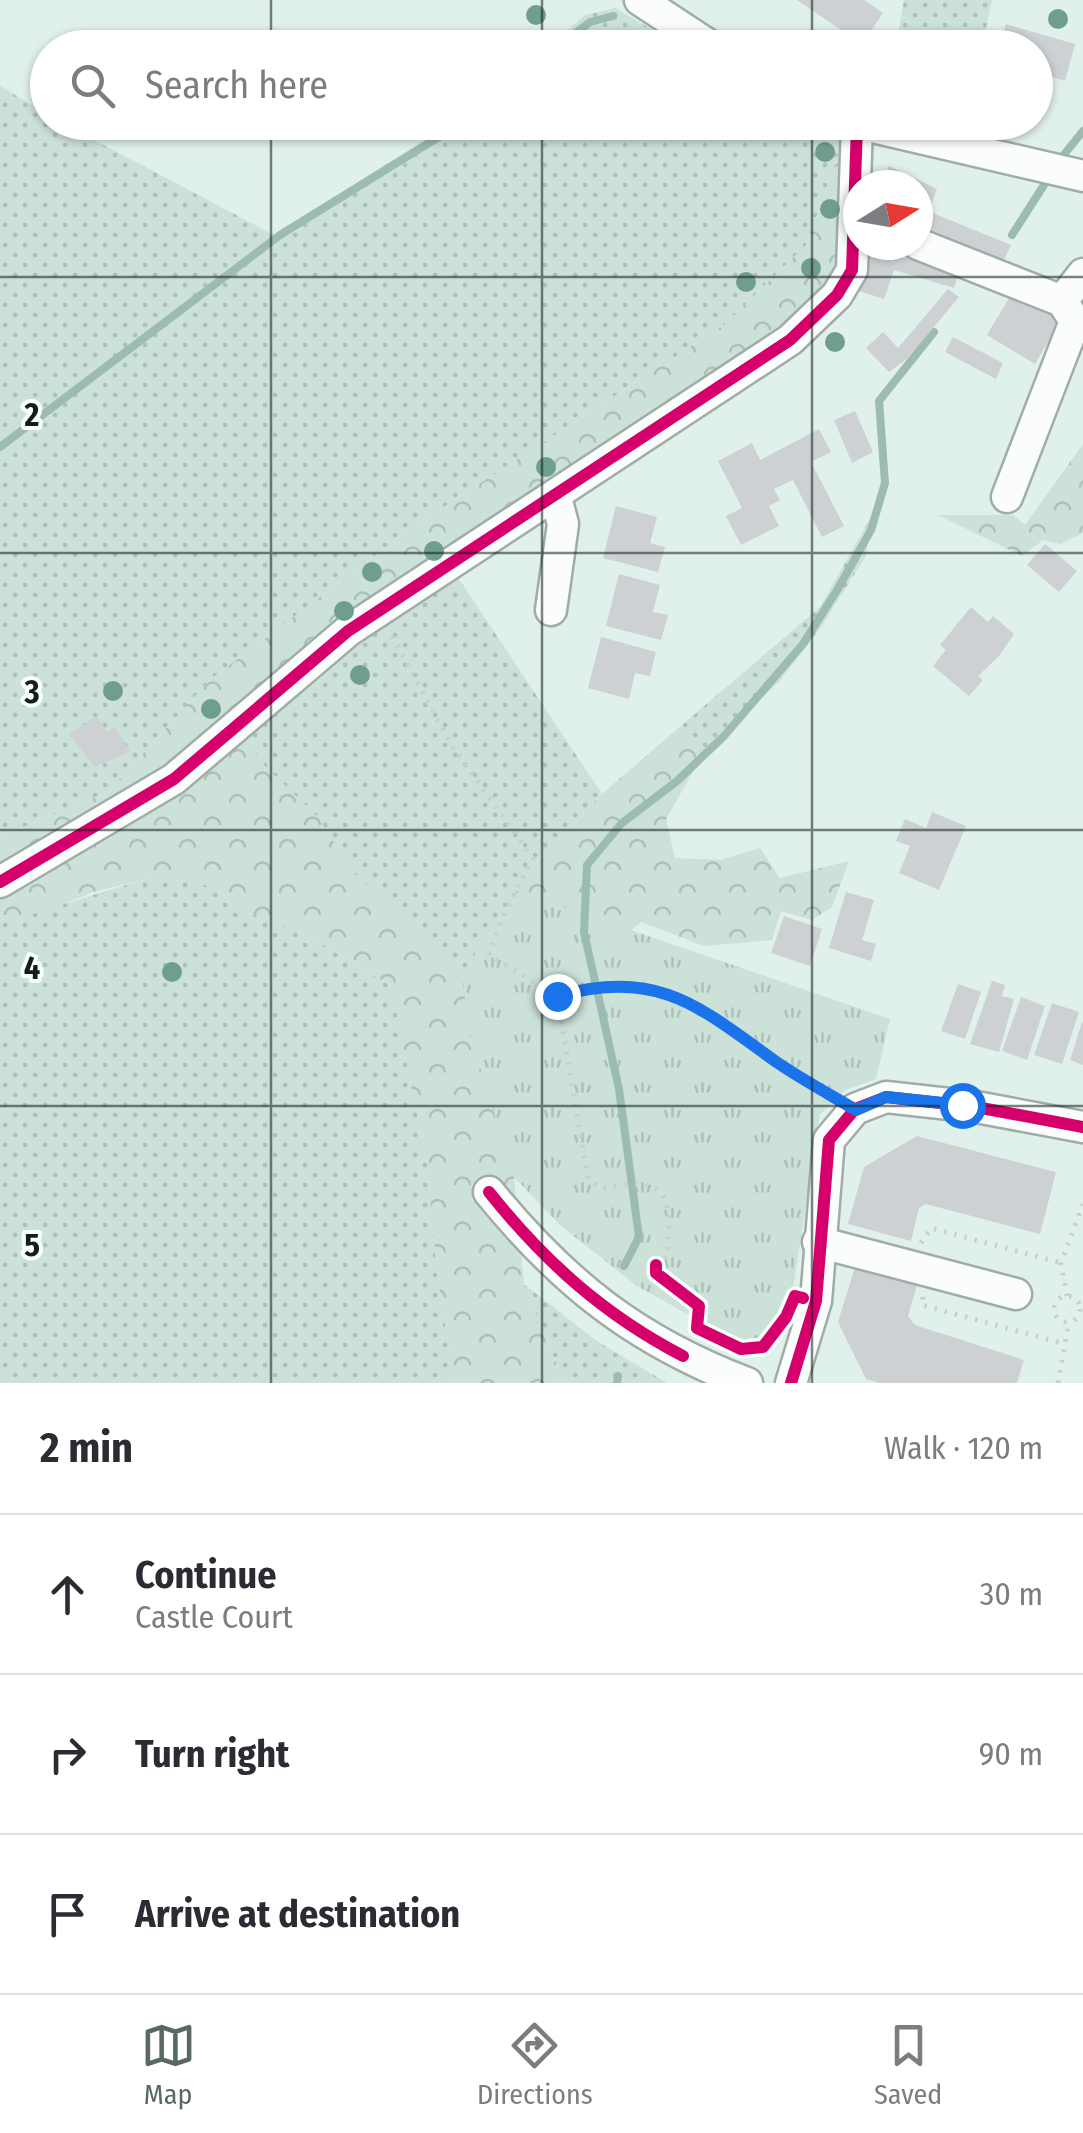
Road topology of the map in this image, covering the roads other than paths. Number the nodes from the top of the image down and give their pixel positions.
1 (640, 0) edge
2 (686, 30) edge
3 (854, 140) edge
4 (924, 140) edge
5 (1083, 176) edge
6 (933, 250) edge
7 (1083, 274) edge
8 (1062, 300) junction
9 (556, 497) junction
10 (1007, 497) dead end
11 (551, 610) dead end
12 (0, 882) edge
13 (1083, 1127) edge
14 (488, 1192) dead end
15 (818, 1242) junction
16 (1016, 1294) dead end
17 (747, 1383) edge
18 (791, 1383) edge

1 - 2 street
3 - 9 street
4 - 5 street
6 - 8 street
7 - 8 street
8 - 10 street
9 - 11 street
9 - 12 street
13 - 15 street
14 - 17 street
15 - 16 street
15 - 18 street

